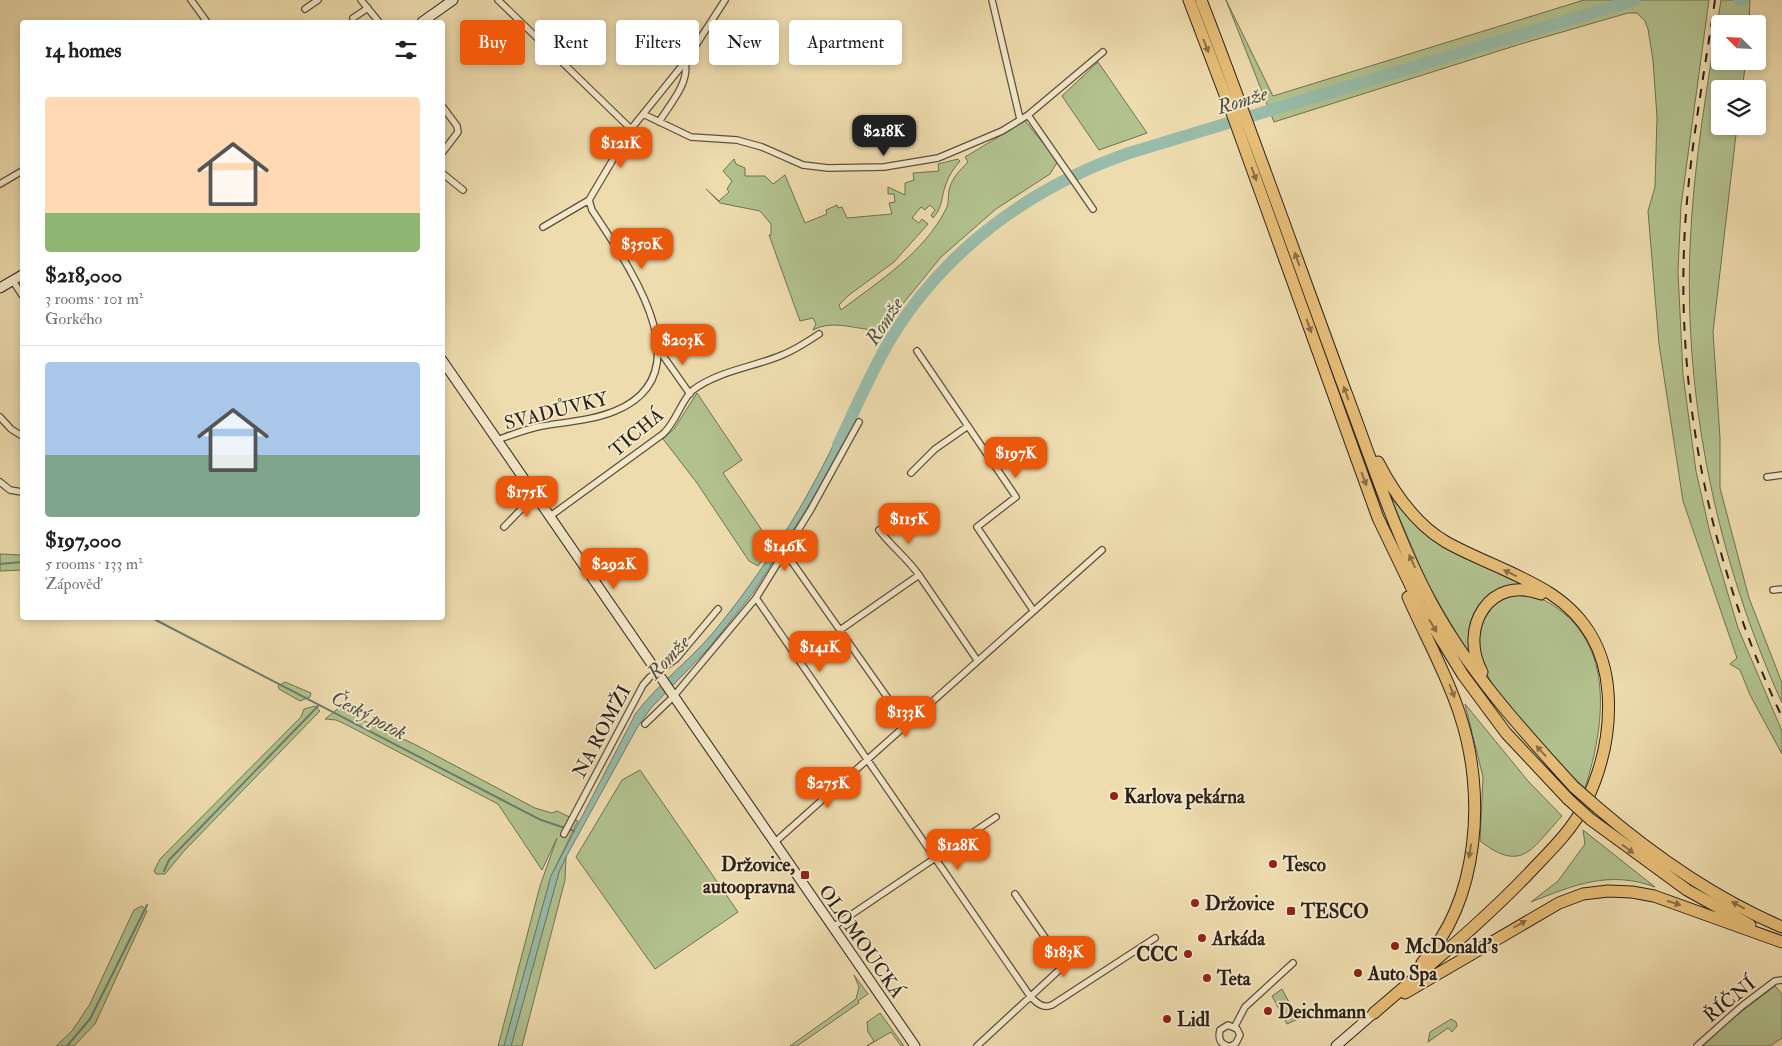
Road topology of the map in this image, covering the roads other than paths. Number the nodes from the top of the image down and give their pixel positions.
1 (191, 0) edge
2 (318, 0) edge
3 (362, 0) edge
4 (453, 0) edge
5 (498, 0) edge
6 (725, 0) edge
7 (992, 0) edge
8 (1188, 0) edge
9 (1201, 0) edge
10 (368, 8) junction
11 (305, 9) dead end
12 (353, 18) dead end
13 (206, 20) edge
14 (377, 20) edge
15 (425, 20) edge
16 (699, 40) edge
17 (1103, 52) dead end
18 (683, 65) edge
19 (686, 65) edge
20 (445, 110) edge
21 (1238, 111) junction
22 (643, 114) junction
23 (1028, 115) junction
24 (1020, 119) junction
25 (659, 122) junction
26 (1243, 126) junction
27 (631, 130) junction
28 (445, 148) edge
29 (20, 172) edge
30 (445, 175) edge
31 (0, 184) edge
32 (463, 190) dead end
33 (590, 200) junction
34 (1093, 209) dead end
35 (543, 227) dead end
36 (20, 276) edge
37 (13, 281) junction
38 (0, 288) edge
39 (20, 292) edge
40 (819, 334) dead end
41 (659, 350) junction
42 (917, 351) dead end
43 (445, 364) edge
44 (690, 394) junction
45 (1354, 414) junction
46 (0, 417) edge
47 (859, 422) dead end
48 (968, 426) junction
49 (20, 435) edge
50 (498, 440) junction
51 (911, 473) dead end
52 (1767, 477) dead end
53 (1782, 477) edge
54 (0, 482) edge
55 (20, 492) edge
56 (535, 495) junction
57 (549, 517) junction
58 (1378, 518) junction
59 (504, 527) dead end
60 (879, 530) dead end
61 (1102, 550) dead end
62 (785, 552) junction
63 (920, 575) junction
64 (1782, 589) edge
65 (1773, 590) dead end
66 (756, 598) junction
67 (1567, 606) junction
68 (718, 609) dead end
69 (1034, 610) junction
70 (840, 630) junction
71 (977, 660) junction
72 (658, 675) junction
73 (673, 697) junction
74 (1501, 706) junction
75 (645, 724) dead end
76 (906, 724) junction
77 (867, 759) junction
78 (996, 817) dead end
79 (564, 834) dead end
80 (774, 843) junction
81 (936, 858) junction
82 (1015, 894) dead end
83 (833, 927) junction
84 (1782, 927) edge
85 (1155, 938) dead end
86 (1782, 941) edge
87 (1085, 946) dead end
88 (1293, 963) dead end
89 (1064, 964) junction
90 (1782, 980) edge
91 (1030, 996) junction
92 (1387, 1001) junction
93 (1374, 1013) junction
94 (1235, 1026) junction
95 (915, 1046) edge
96 (977, 1046) edge
97 (1232, 1046) edge
98 (1336, 1046) edge
99 (1697, 1046) edge

1 - 13 street
2 - 11 street
3 - 10 street
4 - 15 street
5 - 27 street
6 - 16 street
7 - 24 street
8 -> 21 highway
9 - 21 highway
10 - 12 street
10 - 14 street
17 - 23 street
18 - 22 street
19 - 25 street
20 - 28 street
21 - 26 highway
22 - 25 street
22 - 27 street
23 - 24 street
23 - 34 street
24 - 25 street
45 -> 26 highway
26 -> 58 highway
27 - 33 street
29 - 31 street
30 - 32 street
33 - 35 street
33 - 41 street, SVADŮVKY
36 - 37 street
37 - 38 street
37 - 39 street
40 - 44 street, TICHÁ
41 - 44 street
41 - 50 street, SVADŮVKY
42 - 48 street
43 - 50 street, OLOMOUCKÁ
44 - 57 street, TICHÁ
67 -> 45 highway
74 -> 45 highway
46 - 49 street
47 - 62 street, NA ROMŽI
48 - 51 street
48 - 69 street
50 - 56 street, OLOMOUCKÁ
52 - 53 street
54 - 55 street
56 - 57 street, OLOMOUCKÁ
56 - 59 street
57 - 72 street, OLOMOUCKÁ
58 -> 86 highway, bridge
58 -> 92 highway
60 - 63 street
61 - 69 street
62 - 66 street, NA ROMŽI
62 - 70 street
63 - 70 street
63 - 71 street
64 - 65 street
66 - 73 street, NA ROMŽI
66 - 77 street
67 - 74 highway
67 - 92 highway
68 - 72 street, NA ROMŽI
69 - 71 street
70 - 76 street
71 - 76 street
72 - 73 street, OLOMOUCKÁ
72 - 79 street, NA ROMŽI
73 - 75 street, NA ROMŽI
73 - 80 street, OLOMOUCKÁ
84 -> 74 highway, bridge
76 - 77 street
77 - 80 street
77 - 81 street
78 - 81 street
80 - 83 street, OLOMOUCKÁ
81 - 83 street
81 - 91 street
82 - 89 street
83 - 95 street, OLOMOUCKÁ
85 - 91 street
93 -> 86 highway
87 - 89 street
88 - 94 street
89 - 91 street
90 - 99 street, ŘÍČNÍ
91 - 96 street
92 - 93 highway
93 - 98 street
94 - 97 street
94 - 97 street

